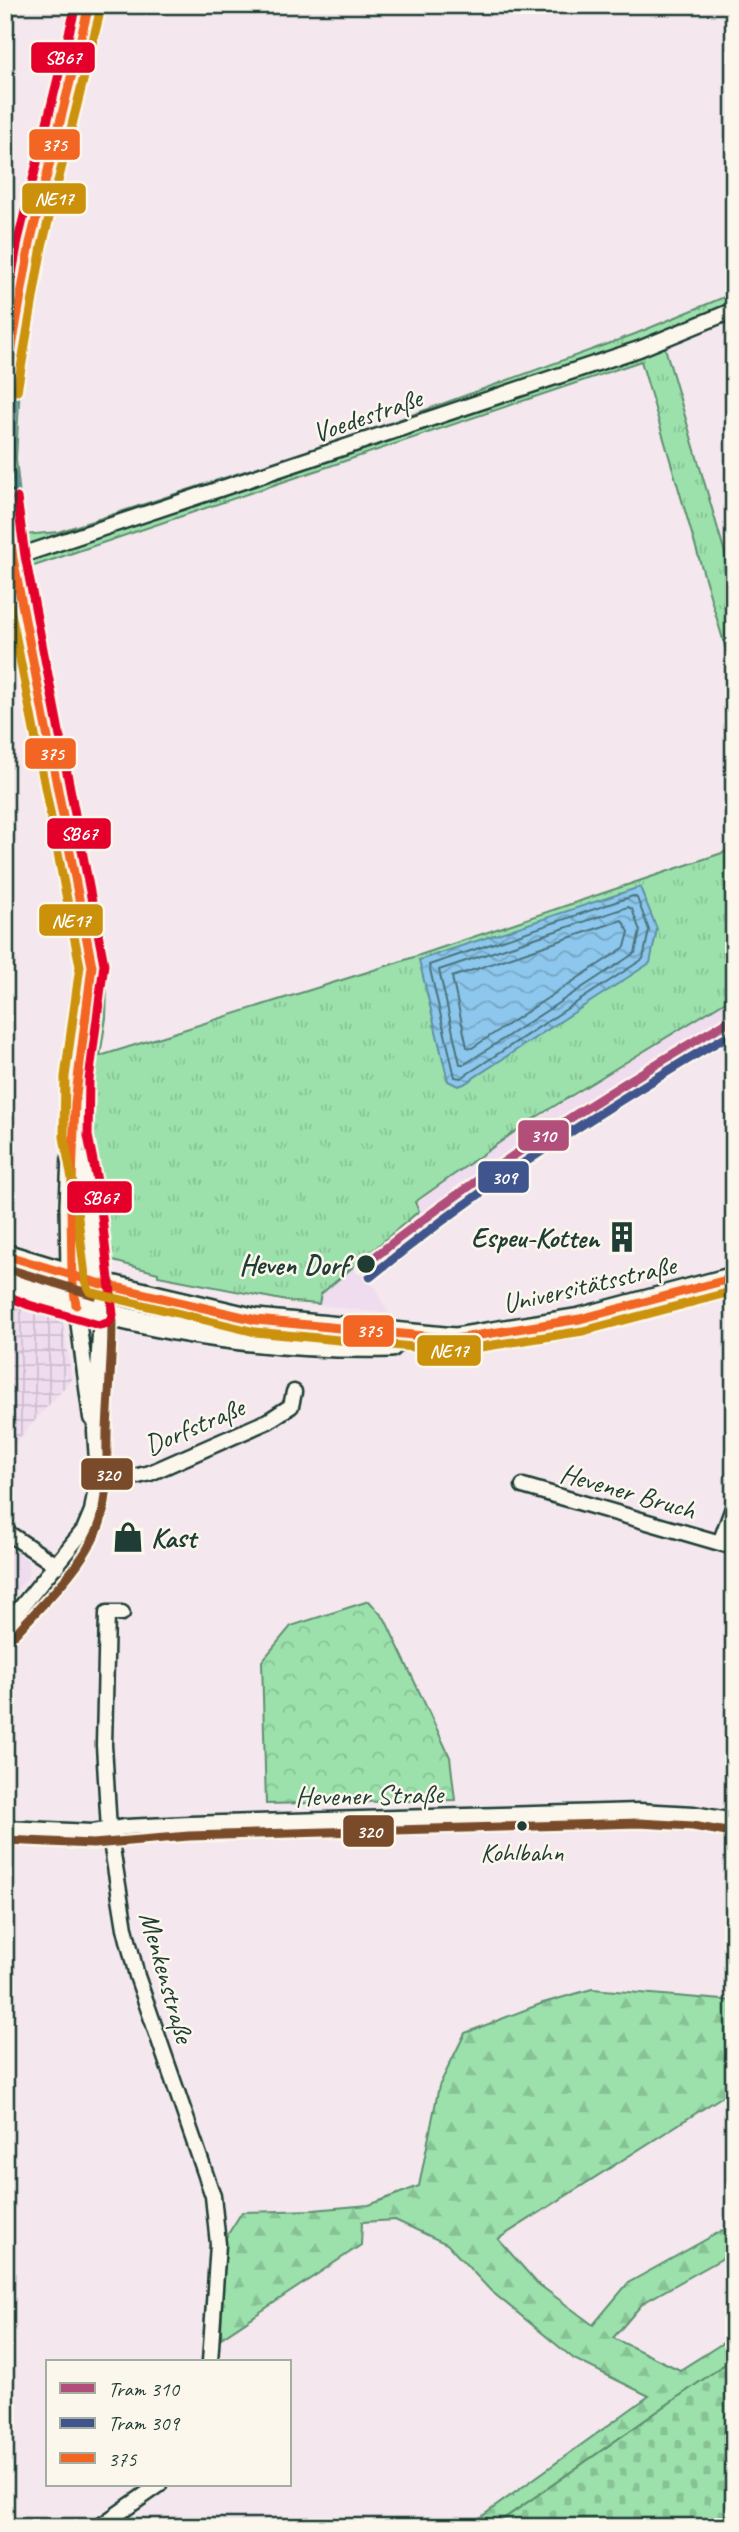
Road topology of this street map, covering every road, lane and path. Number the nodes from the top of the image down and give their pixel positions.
1 (89, 5) edge
2 (734, 310) edge
3 (5, 389) edge
4 (5, 500) edge
5 (13, 558) junction
6 (76, 1137) junction
7 (5, 1255) edge
8 (72, 1276) junction
9 (5, 1281) edge
10 (733, 1282) edge
11 (98, 1283) junction
12 (76, 1306) junction
13 (102, 1313) junction
14 (455, 1339) junction
15 (294, 1392) dead end
16 (95, 1431) junction
17 (98, 1476) junction
18 (523, 1486) dead end
19 (734, 1505) edge
20 (5, 1531) edge
21 (727, 1545) edge
22 (57, 1566) junction
23 (122, 1613) dead end
24 (5, 1627) edge
25 (734, 1821) edge
26 (5, 1828) edge
27 (109, 1830) junction
28 (210, 2360) edge
29 (158, 2486) edge
30 (99, 2527) edge

1 - 3 street
2 - 5 street, Voedestraße
4 - 5 street
5 - 6 street
6 - 8 street
6 - 11 street
7 - 8 street, Universitätsstraße
8 - 11 street, Universitätsstraße
8 - 12 street
9 - 12 street, Universitätsstraße
10 - 14 street, Universitätsstraße
11 - 13 street
11 - 14 street, Universitätsstraße
12 - 13 street, Universitätsstraße
12 - 16 street
13 - 14 street, Universitätsstraße
13 - 16 street
15 - 17 street, Dorfstraße
16 - 17 street
17 - 22 street
18 - 21 street, Hevener Bruch
19 - 21 street, Hevener Bruch
20 - 22 street
22 - 24 street
23 - 27 street, Menkenstraße
25 - 27 street, Hevener Straße
26 - 27 street, Hevener Straße
27 - 28 street, Menkenstraße
29 - 30 street

